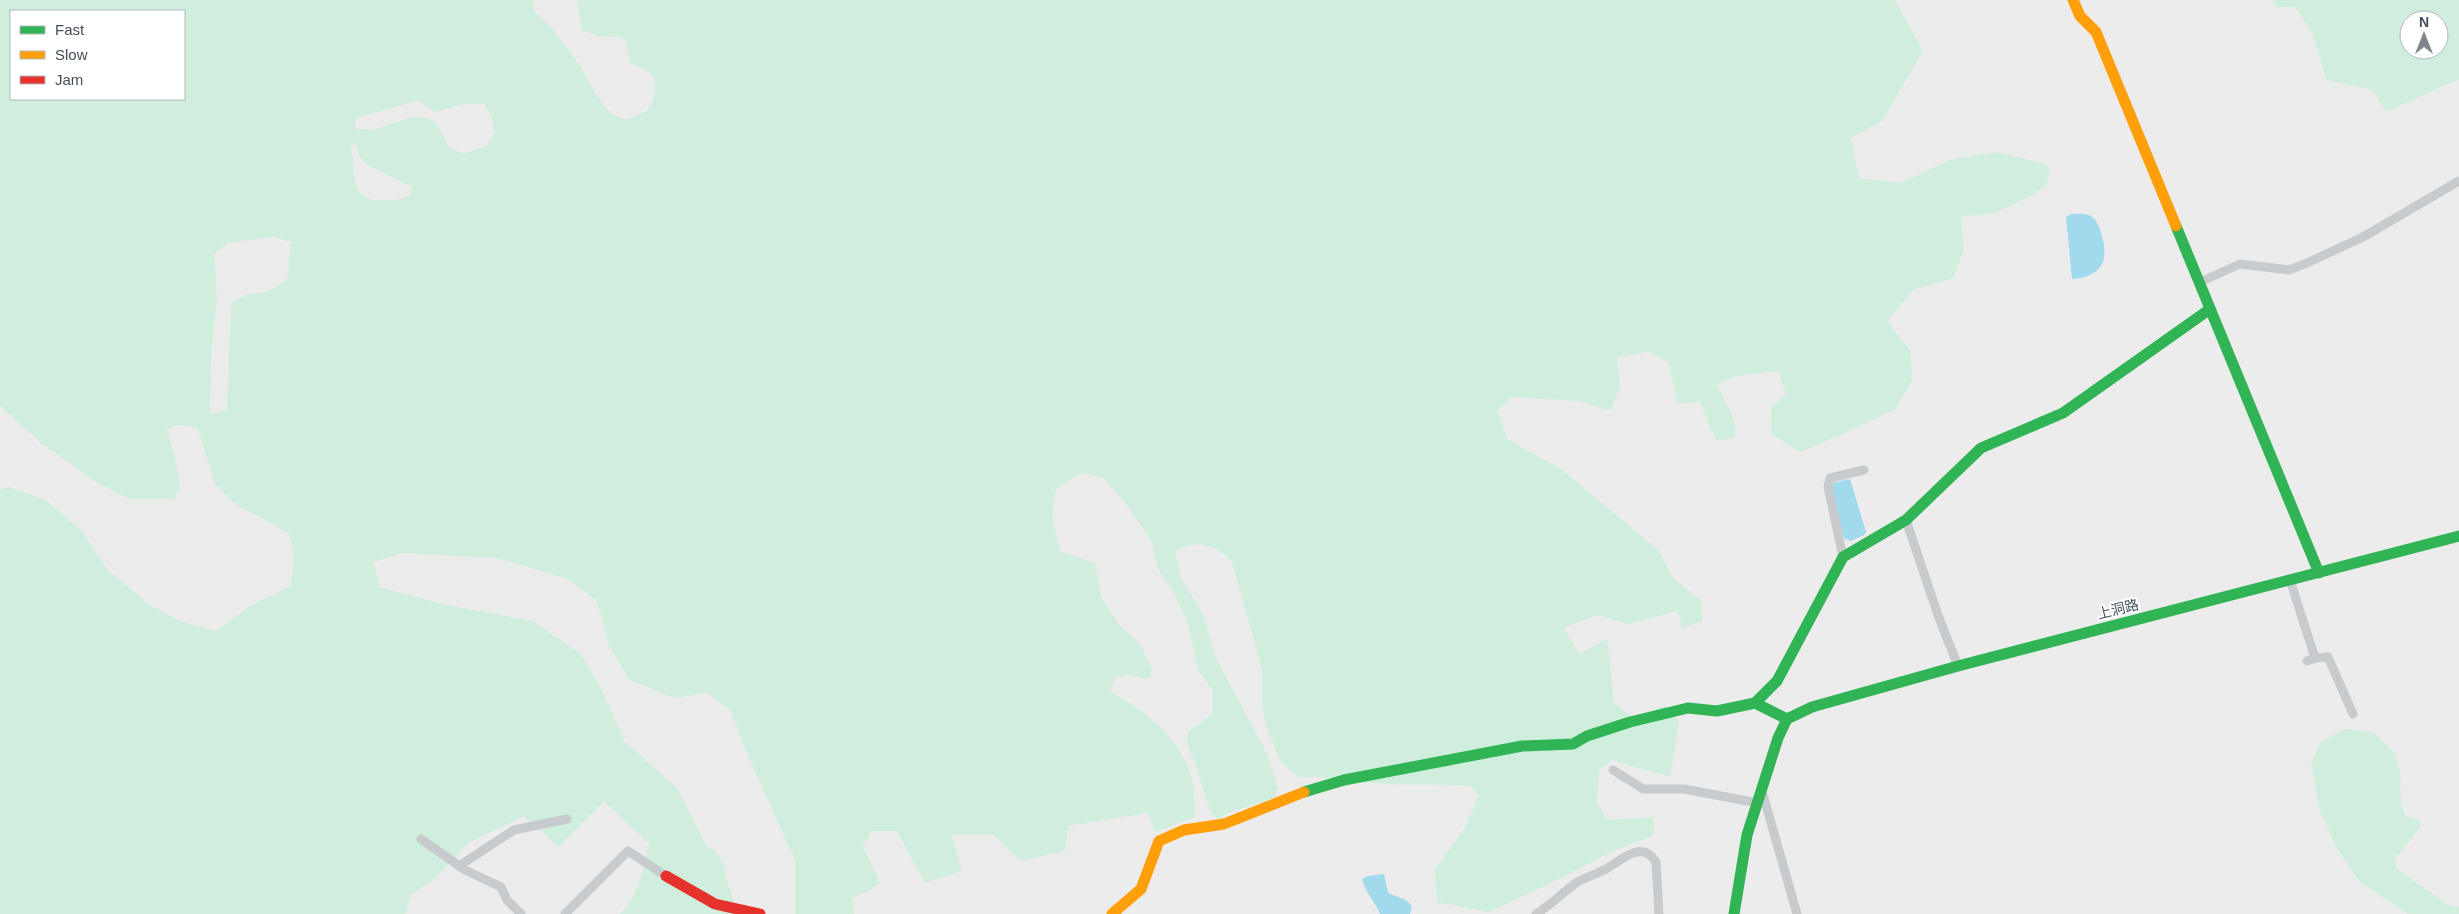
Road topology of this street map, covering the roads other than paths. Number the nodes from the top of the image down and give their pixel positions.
1 (2073, 0) edge
2 (2459, 180) edge
3 (2200, 282) junction
4 (2210, 309) junction
5 (1864, 470) dead end
6 (1906, 520) junction
7 (2459, 536) edge
8 (1843, 557) junction
9 (2318, 573) junction
10 (2290, 580) junction
11 (1958, 666) junction
12 (1755, 702) junction
13 (2353, 714) dead end
14 (1787, 719) junction
15 (1613, 770) dead end
16 (1762, 790) junction
17 (1758, 803) junction
18 (567, 819) dead end
19 (421, 839) dead end
20 (459, 866) junction
21 (666, 876) joint
22 (521, 914) edge
23 (565, 914) edge
24 (760, 914) edge
25 (1112, 914) edge
26 (1536, 914) edge
27 (1659, 914) edge
28 (1734, 914) edge
29 (1797, 914) edge

1 - 3 street
2 - 3 street
3 - 4 street
4 - 6 street
4 - 9 street
5 - 8 street
6 - 8 street
6 - 11 street
7 - 9 street, 上洞路
8 - 12 street
9 - 10 street, 上洞路
10 - 11 street, 上洞路
10 - 13 street
11 - 14 street, 上洞路
12 - 14 street
12 - 25 street
14 - 16 street
15 - 17 street
16 - 17 street
16 - 29 street
17 - 28 street
18 - 20 street
19 - 20 street
20 - 22 street
21 - 23 street
21 - 24 street
26 - 27 street

